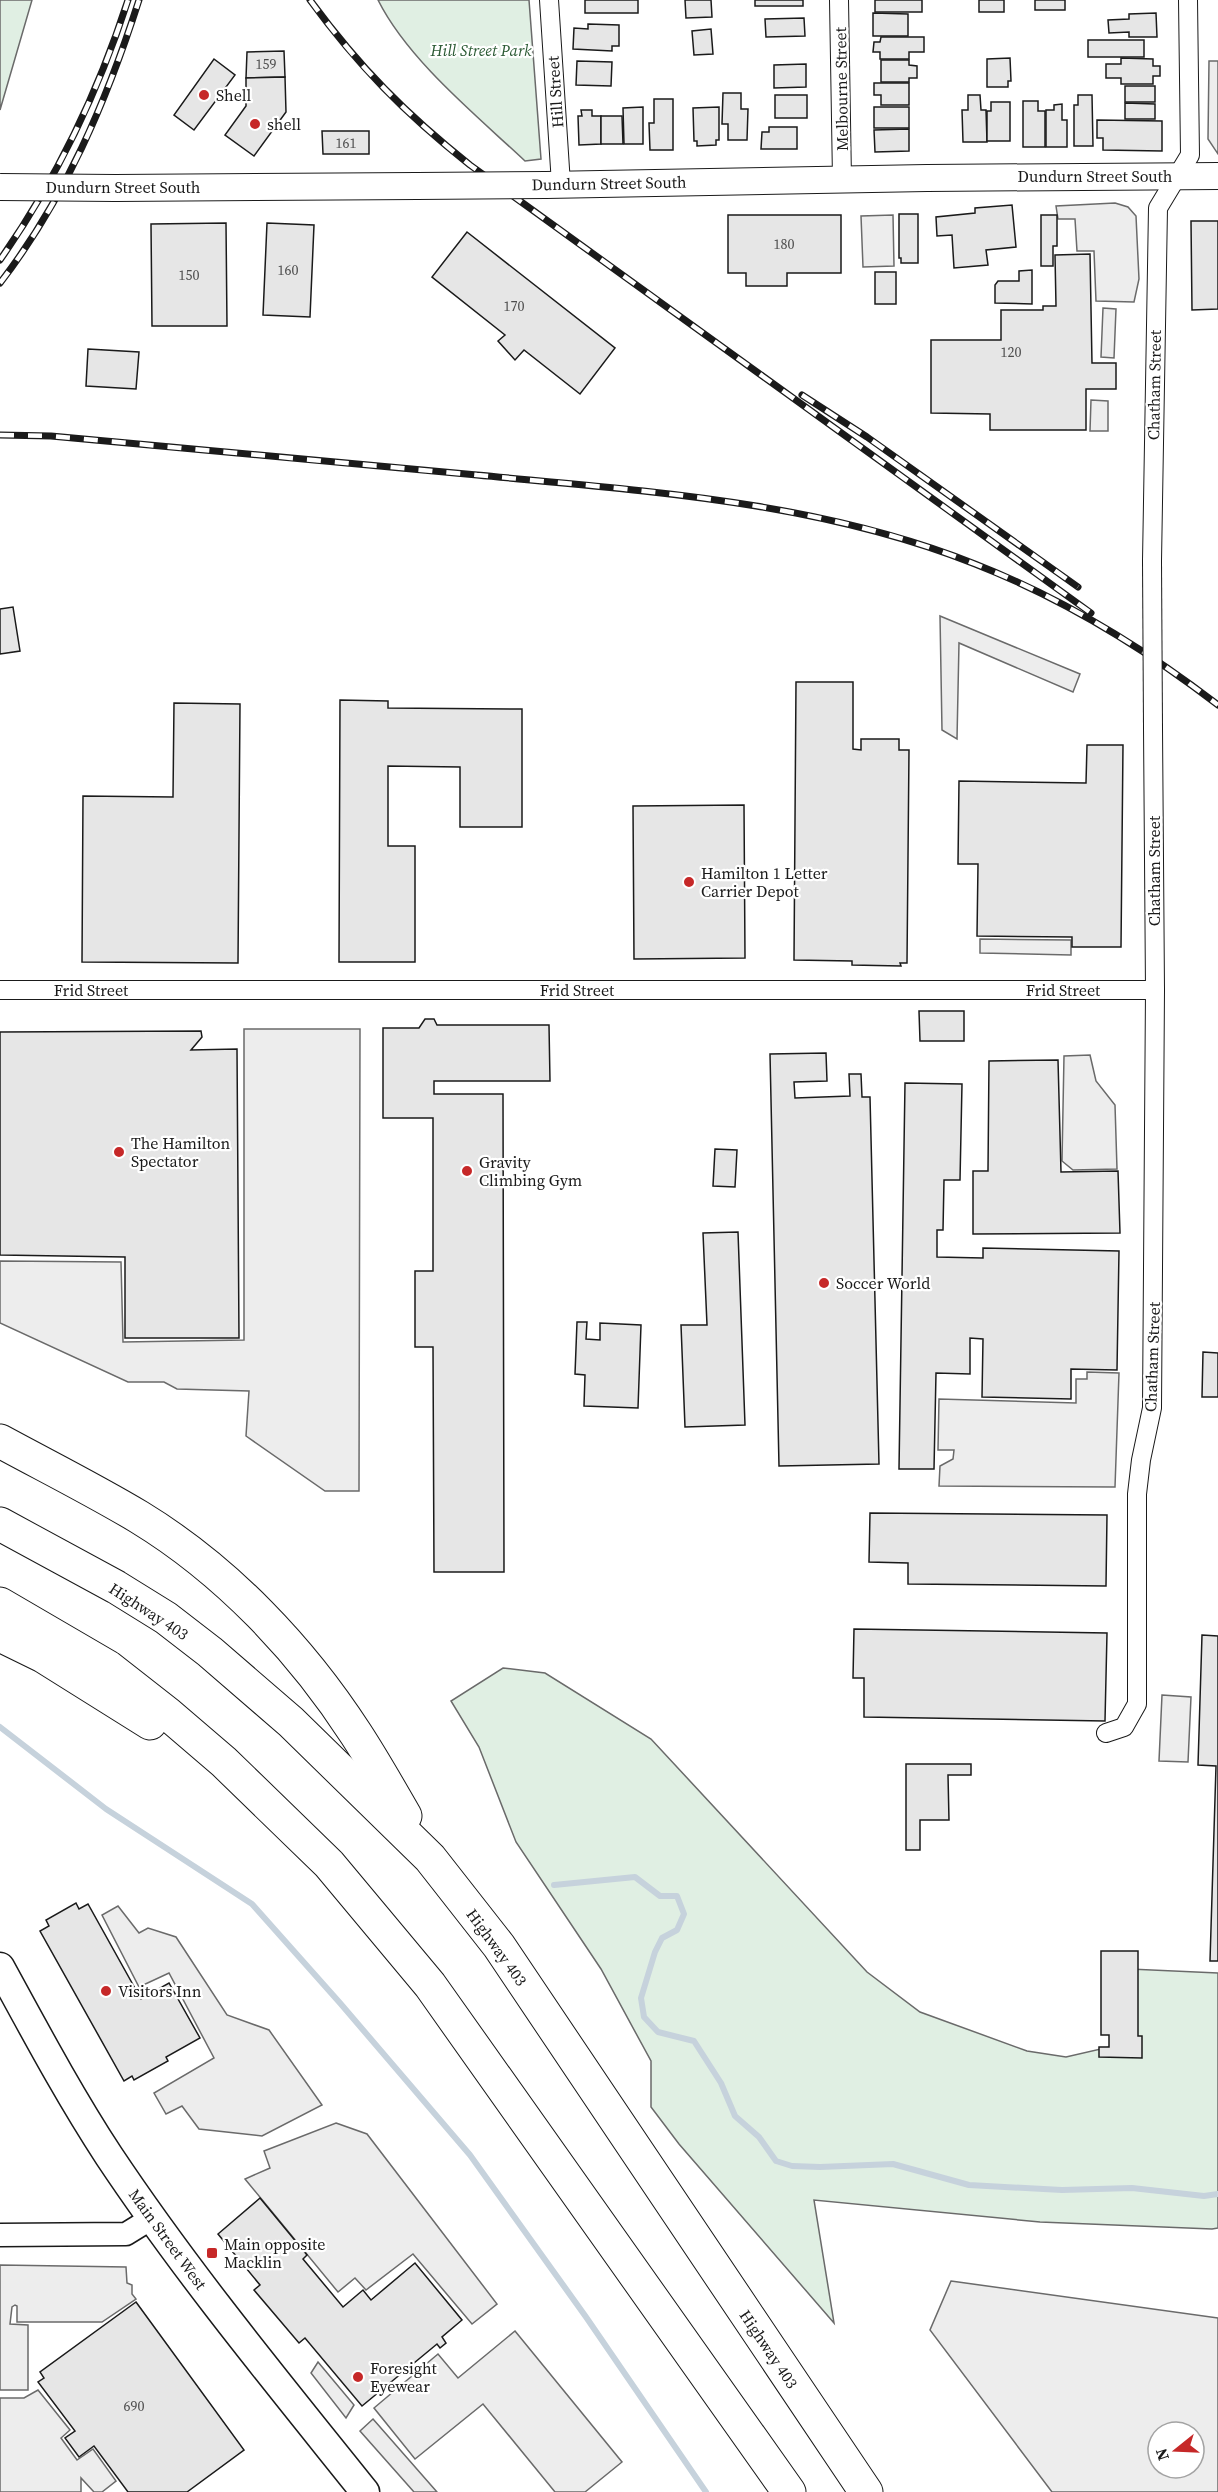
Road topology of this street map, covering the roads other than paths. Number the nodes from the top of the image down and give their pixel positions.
1 (549, 0) edge
2 (839, 0) edge
3 (1188, 0) edge
4 (1177, 176) junction
5 (1218, 176) edge
6 (842, 179) junction
7 (554, 184) junction
8 (0, 187) edge
9 (0, 990) edge
10 (1155, 990) junction
11 (0, 1441) edge
12 (0, 1524) edge
13 (0, 1604) edge
14 (0, 1635) edge
15 (1106, 1733) dead end
16 (224, 1762) junction
17 (430, 1858) junction
18 (0, 1967) edge
19 (152, 2218) junction
20 (0, 2235) edge
21 (365, 2492) edge
22 (789, 2492) edge
23 (866, 2492) edge

1 - 7 street, Hill Street
2 - 6 street, Melbourne Street
3 - 4 street, Chatham Street
4 - 5 main road, Dundurn Street South
4 - 6 main road, Dundurn Street South
4 - 10 street, Chatham Street, bridge
6 - 7 main road, Dundurn Street South
7 - 8 main road, Dundurn Street South, bridge
9 - 10 street, Frid Street
10 - 15 street, Chatham Street
11 - 17 highway
12 - 17 highway, Highway 403
13 - 16 highway
14 - 16 highway
16 - 22 highway
17 - 23 highway, Highway 403
18 - 19 main road, Main Street West
19 - 20 street
19 - 21 main road, Main Street West

